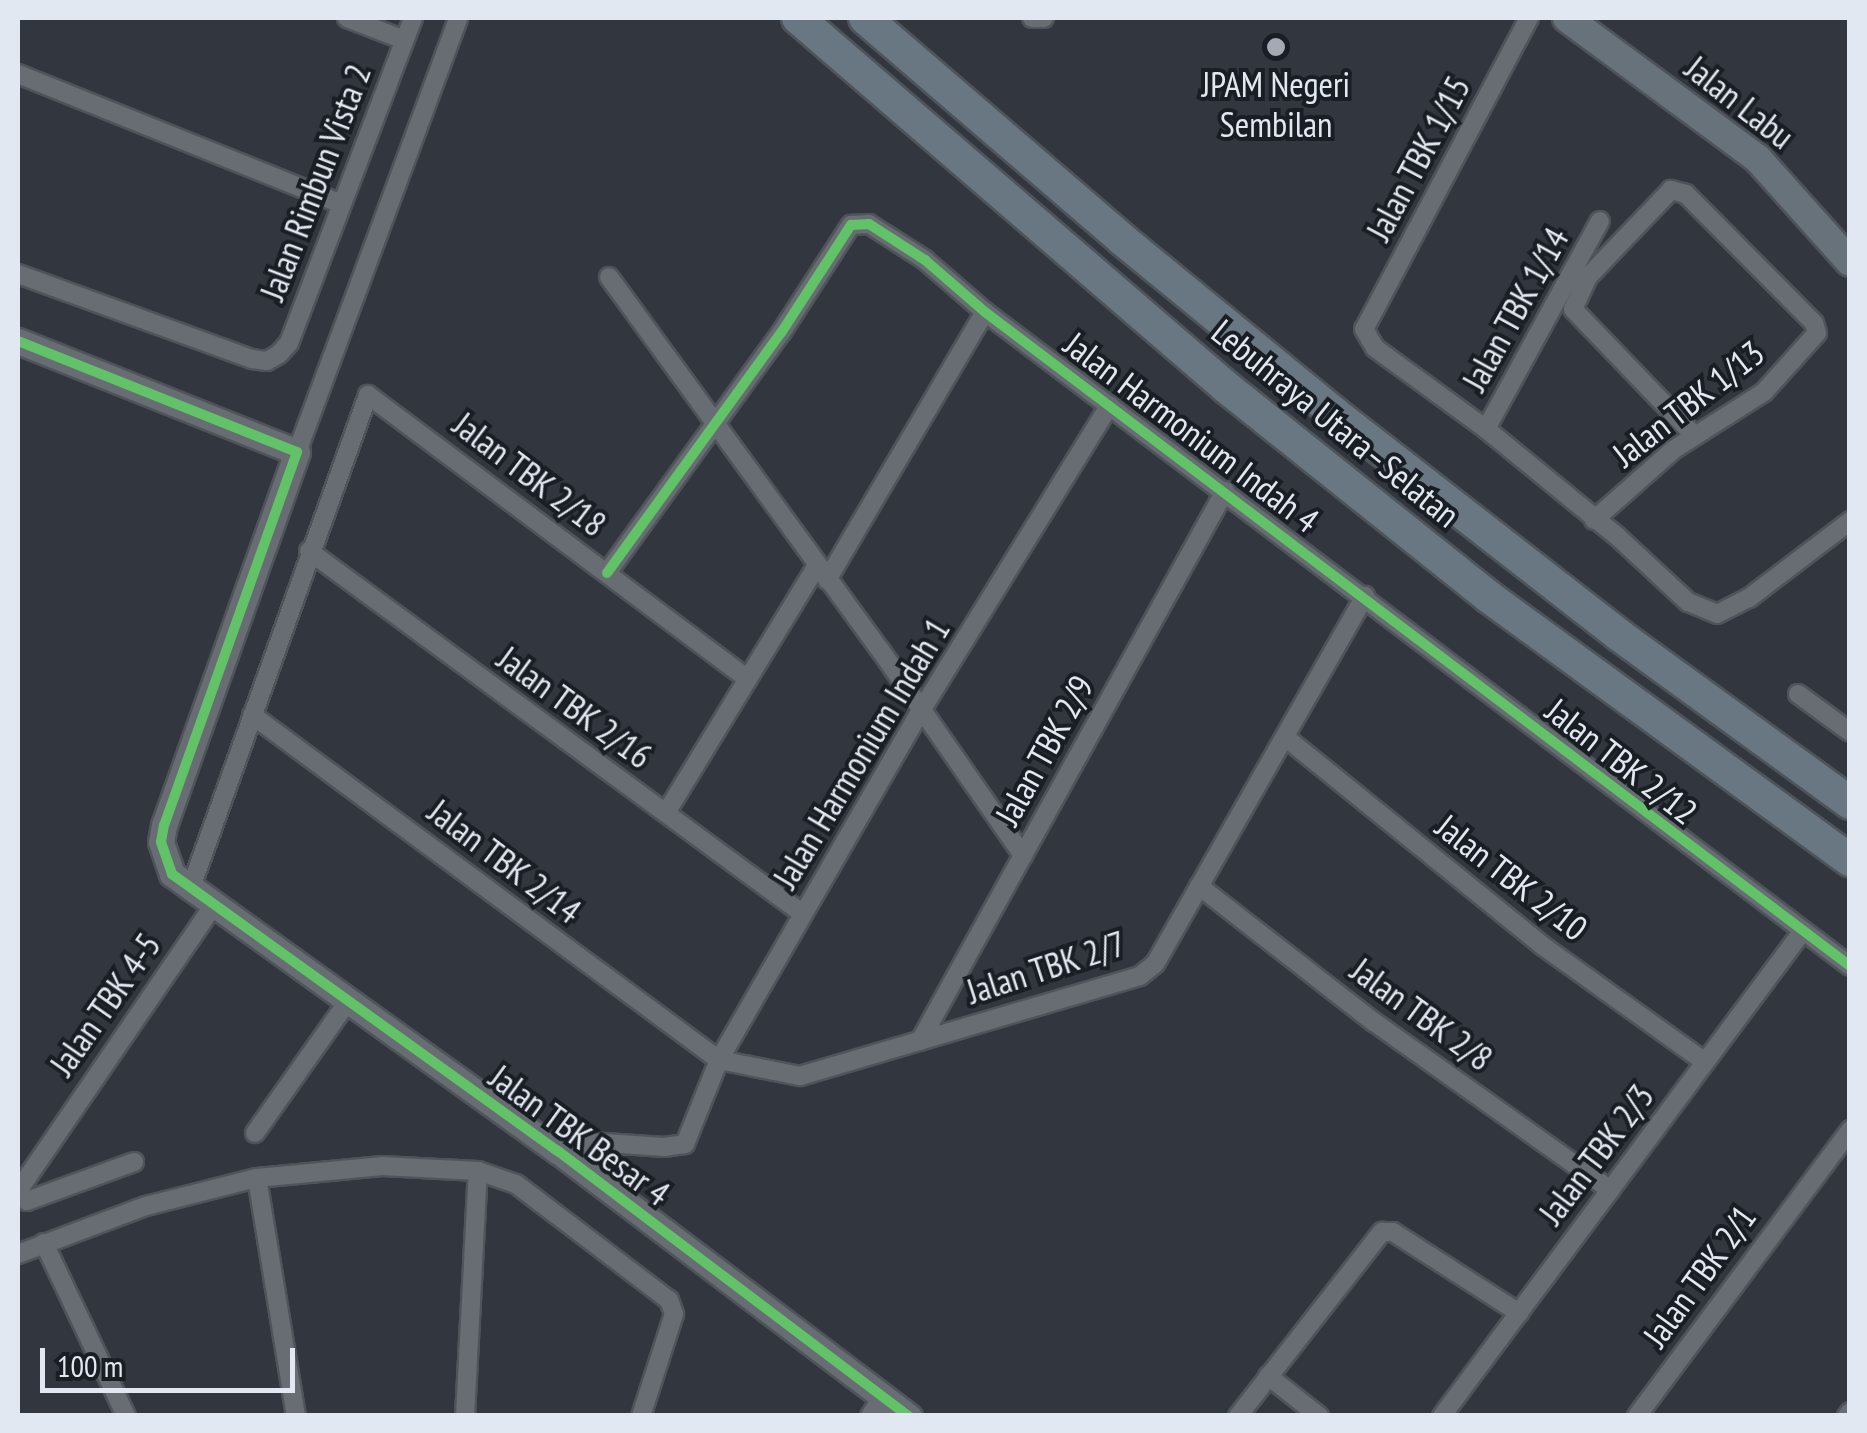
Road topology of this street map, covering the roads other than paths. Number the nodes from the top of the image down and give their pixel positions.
1 (347, 18) edge
2 (412, 18) edge
3 (458, 18) edge
4 (798, 18) edge
5 (865, 18) edge
6 (1032, 18) edge
7 (1044, 18) edge
8 (1529, 18) edge
9 (1568, 18) edge
10 (404, 40) junction
11 (18, 74) edge
12 (341, 204) junction
13 (1600, 221) dead end
14 (1850, 262) edge
15 (18, 274) edge
16 (608, 277) dead end
17 (985, 312) junction
18 (18, 341) edge
19 (1110, 405) junction
20 (714, 424) junction
21 (1486, 429) junction
22 (1694, 435) junction
23 (296, 452) junction
24 (1226, 491) junction
25 (1594, 520) junction
26 (1850, 520) edge
27 (309, 551) junction
28 (607, 573) junction
29 (822, 573) junction
30 (1365, 596) junction
31 (748, 679) junction
32 (1798, 694) dead end
33 (922, 709) junction
34 (252, 715) junction
35 (1850, 732) edge
36 (1285, 736) junction
37 (1850, 803) edge
38 (666, 813) junction
39 (1023, 855) junction
40 (1850, 860) edge
41 (1199, 886) junction
42 (190, 890) junction
43 (214, 905) junction
44 (803, 914) junction
45 (1802, 932) junction
46 (1850, 966) edge
47 (348, 1001) junction
48 (920, 1040) junction
49 (719, 1060) junction
50 (1705, 1062) junction
51 (1850, 1130) edge
52 (255, 1133) dead end
53 (558, 1151) junction
54 (134, 1162) dead end
55 (478, 1171) junction
56 (257, 1178) junction
57 (1610, 1190) junction
58 (18, 1192) edge
59 (44, 1244) junction
60 (18, 1254) edge
61 (1519, 1313) junction
62 (1268, 1376) junction
63 (877, 1406) edge
64 (126, 1416) edge
65 (296, 1416) edge
66 (465, 1416) edge
67 (642, 1416) edge
68 (910, 1416) edge
69 (1238, 1416) edge
70 (1319, 1416) edge
71 (1442, 1416) edge
72 (1637, 1416) edge

1 - 10 street
2 - 10 street, Jalan Rimbun Vista 2
3 - 23 street
4 - 40 highway, Lebuhraya Utara–Selatan
5 - 37 highway, Lebuhraya Utara–Selatan
6 - 7 street
8 - 21 street, Jalan TBK 1/15
9 - 14 main road, Jalan Labu
10 - 12 street, Jalan Rimbun Vista 2
11 - 12 street
12 - 15 street, Jalan Rimbun Vista 2
13 - 21 street, Jalan TBK 1/14
16 - 20 street
17 - 19 street, Jalan Harmonium Indah 4
17 - 20 street, Jalan Harmonium Indah 4
17 - 29 street
18 - 23 street
19 - 24 street, Jalan Harmonium Indah 4
19 - 33 street, Jalan Harmonium Indah 1
20 - 28 street
20 - 29 street
21 - 25 street
22 - 22 street, Jalan TBK 1/13
22 - 25 street, Jalan TBK 1/13
23 - 42 street
24 - 30 street, Jalan Harmonium Indah 4
24 - 39 street, Jalan TBK 2/9
25 - 26 street
27 - 28 street, Jalan TBK 2/18
27 - 34 street
27 - 38 street, Jalan TBK 2/16
28 - 31 street, Jalan TBK 2/18
29 - 31 street
29 - 33 street
30 - 36 street, Jalan TBK 2/7
30 - 45 street, Jalan TBK 2/12
31 - 38 street
32 - 35 street
33 - 39 street
33 - 44 street, Jalan Harmonium Indah 1
34 - 42 street
34 - 49 street, Jalan TBK 2/14
36 - 41 street, Jalan TBK 2/7
36 - 50 street, Jalan TBK 2/10
38 - 44 street, Jalan TBK 2/16
39 - 48 street, Jalan TBK 2/9
41 - 48 street, Jalan TBK 2/7
41 - 57 street, Jalan TBK 2/8
42 - 43 street, Jalan TBK Besar 4
43 - 47 street, Jalan TBK Besar 4
43 - 58 street, Jalan TBK 4-5
44 - 49 street, Jalan Harmonium Indah 1
45 - 46 street, Jalan TBK 2/12
45 - 50 street, Jalan TBK 2/3
47 - 52 street
47 - 53 street, Jalan TBK Besar 4
48 - 49 street, Jalan TBK 2/7
49 - 53 street, Jalan Harmonium Indah 1
50 - 57 street, Jalan TBK 2/3
51 - 72 street, Jalan TBK 2/1
53 - 63 street, Jalan TBK Besar 4
54 - 58 street, Jalan TBK 4-5
55 - 56 street
55 - 66 street
55 - 67 street
56 - 59 street
56 - 65 street
57 - 61 street, Jalan TBK 2/3
59 - 60 street
59 - 64 street
61 - 62 street
61 - 71 street, Jalan TBK 2/3
62 - 69 street
62 - 70 street
63 - 68 street, Jalan TBK Besar 4

